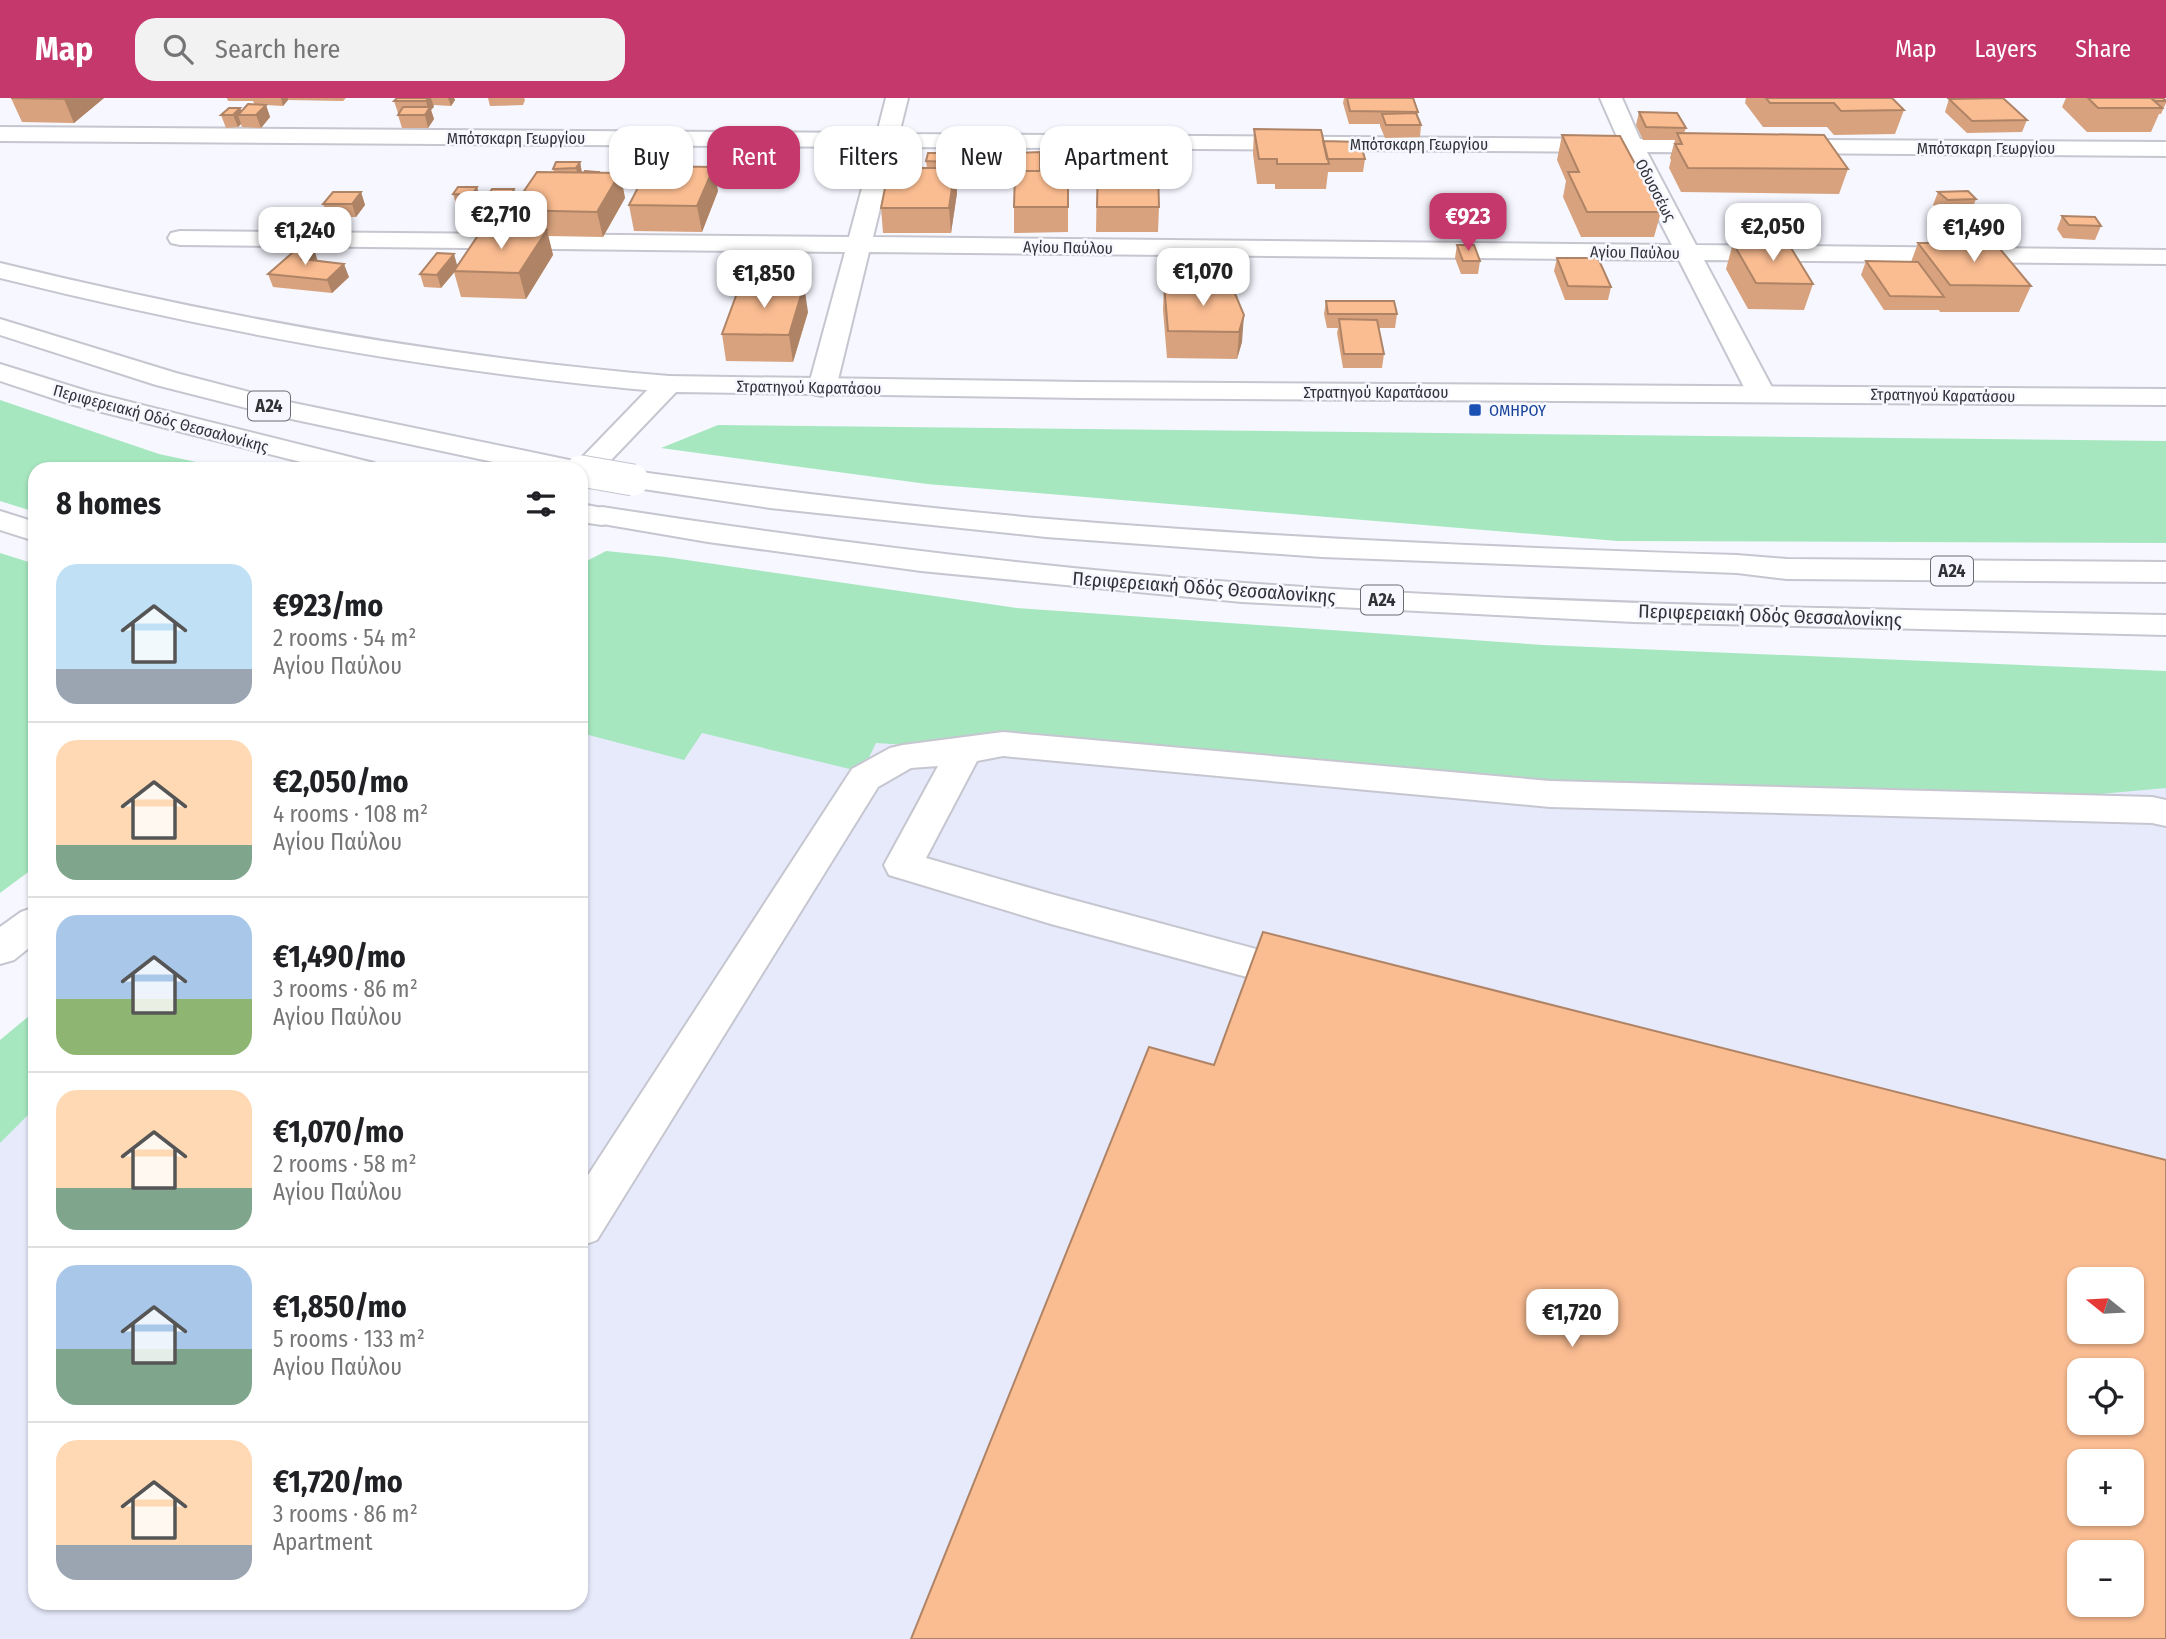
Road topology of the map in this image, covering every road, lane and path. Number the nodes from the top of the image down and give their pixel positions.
1 (897, 98) edge
2 (1611, 98) edge
3 (888, 126) edge
4 (0, 134) edge
5 (814, 140) edge
6 (922, 140) edge
7 (1632, 145) junction
8 (2166, 149) edge
9 (871, 189) edge
10 (180, 238) dead end
11 (857, 245) junction
12 (1690, 253) junction
13 (2166, 257) edge
14 (0, 270) edge
15 (0, 327) edge
16 (0, 372) edge
17 (670, 384) junction
18 (822, 388) junction
19 (1761, 393) junction
20 (2166, 397) edge
21 (336, 462) edge
22 (536, 462) edge
23 (588, 466) edge
24 (588, 474) edge
25 (591, 514) edge
26 (0, 520) edge
27 (28, 530) edge
28 (2166, 549) edge
29 (1737, 564) junction
30 (2166, 572) edge
31 (2166, 625) edge
32 (964, 751) junction
33 (2159, 812) edge
34 (28, 927) edge
35 (0, 949) edge
36 (1339, 986) edge
37 (588, 1215) edge

1 - 3 main road
2 - 7 main road, Οδυσσέως
4 - 5 main road, Μπότσκαρη Γεωργίου
6 - 7 main road, Μπότσκαρη Γεωργίου
7 - 8 main road, Μπότσκαρη Γεωργίου
7 - 12 main road, Οδυσσέως
9 - 11 main road
10 - 11 main road, Αγίου Παύλου
11 - 12 main road, Αγίου Παύλου
11 - 18 main road
12 - 13 main road, Αγίου Παύλου
12 - 19 main road, Οδυσσέως
14 - 17 main road, Στρατηγού Καρατάσου
15 - 22 main road, Α24
16 - 21 main road, Περιφερειακή Οδός Θεσσαλονίκης / Α24
17 - 18 main road, Στρατηγού Καρατάσου
17 - 23 main road
18 - 19 main road, Στρατηγού Καρατάσου
19 - 20 main road, Στρατηγού Καρατάσου
24 - 29 main road, Α24, bridge
25 - 31 main road, Περιφερειακή Οδός Θεσσαλονίκης / Α24
26 - 27 main road
28 - 29 main road
29 - 30 main road, Α24
32 - 33 main road
32 - 36 main road
32 - 37 main road
34 - 35 main road

